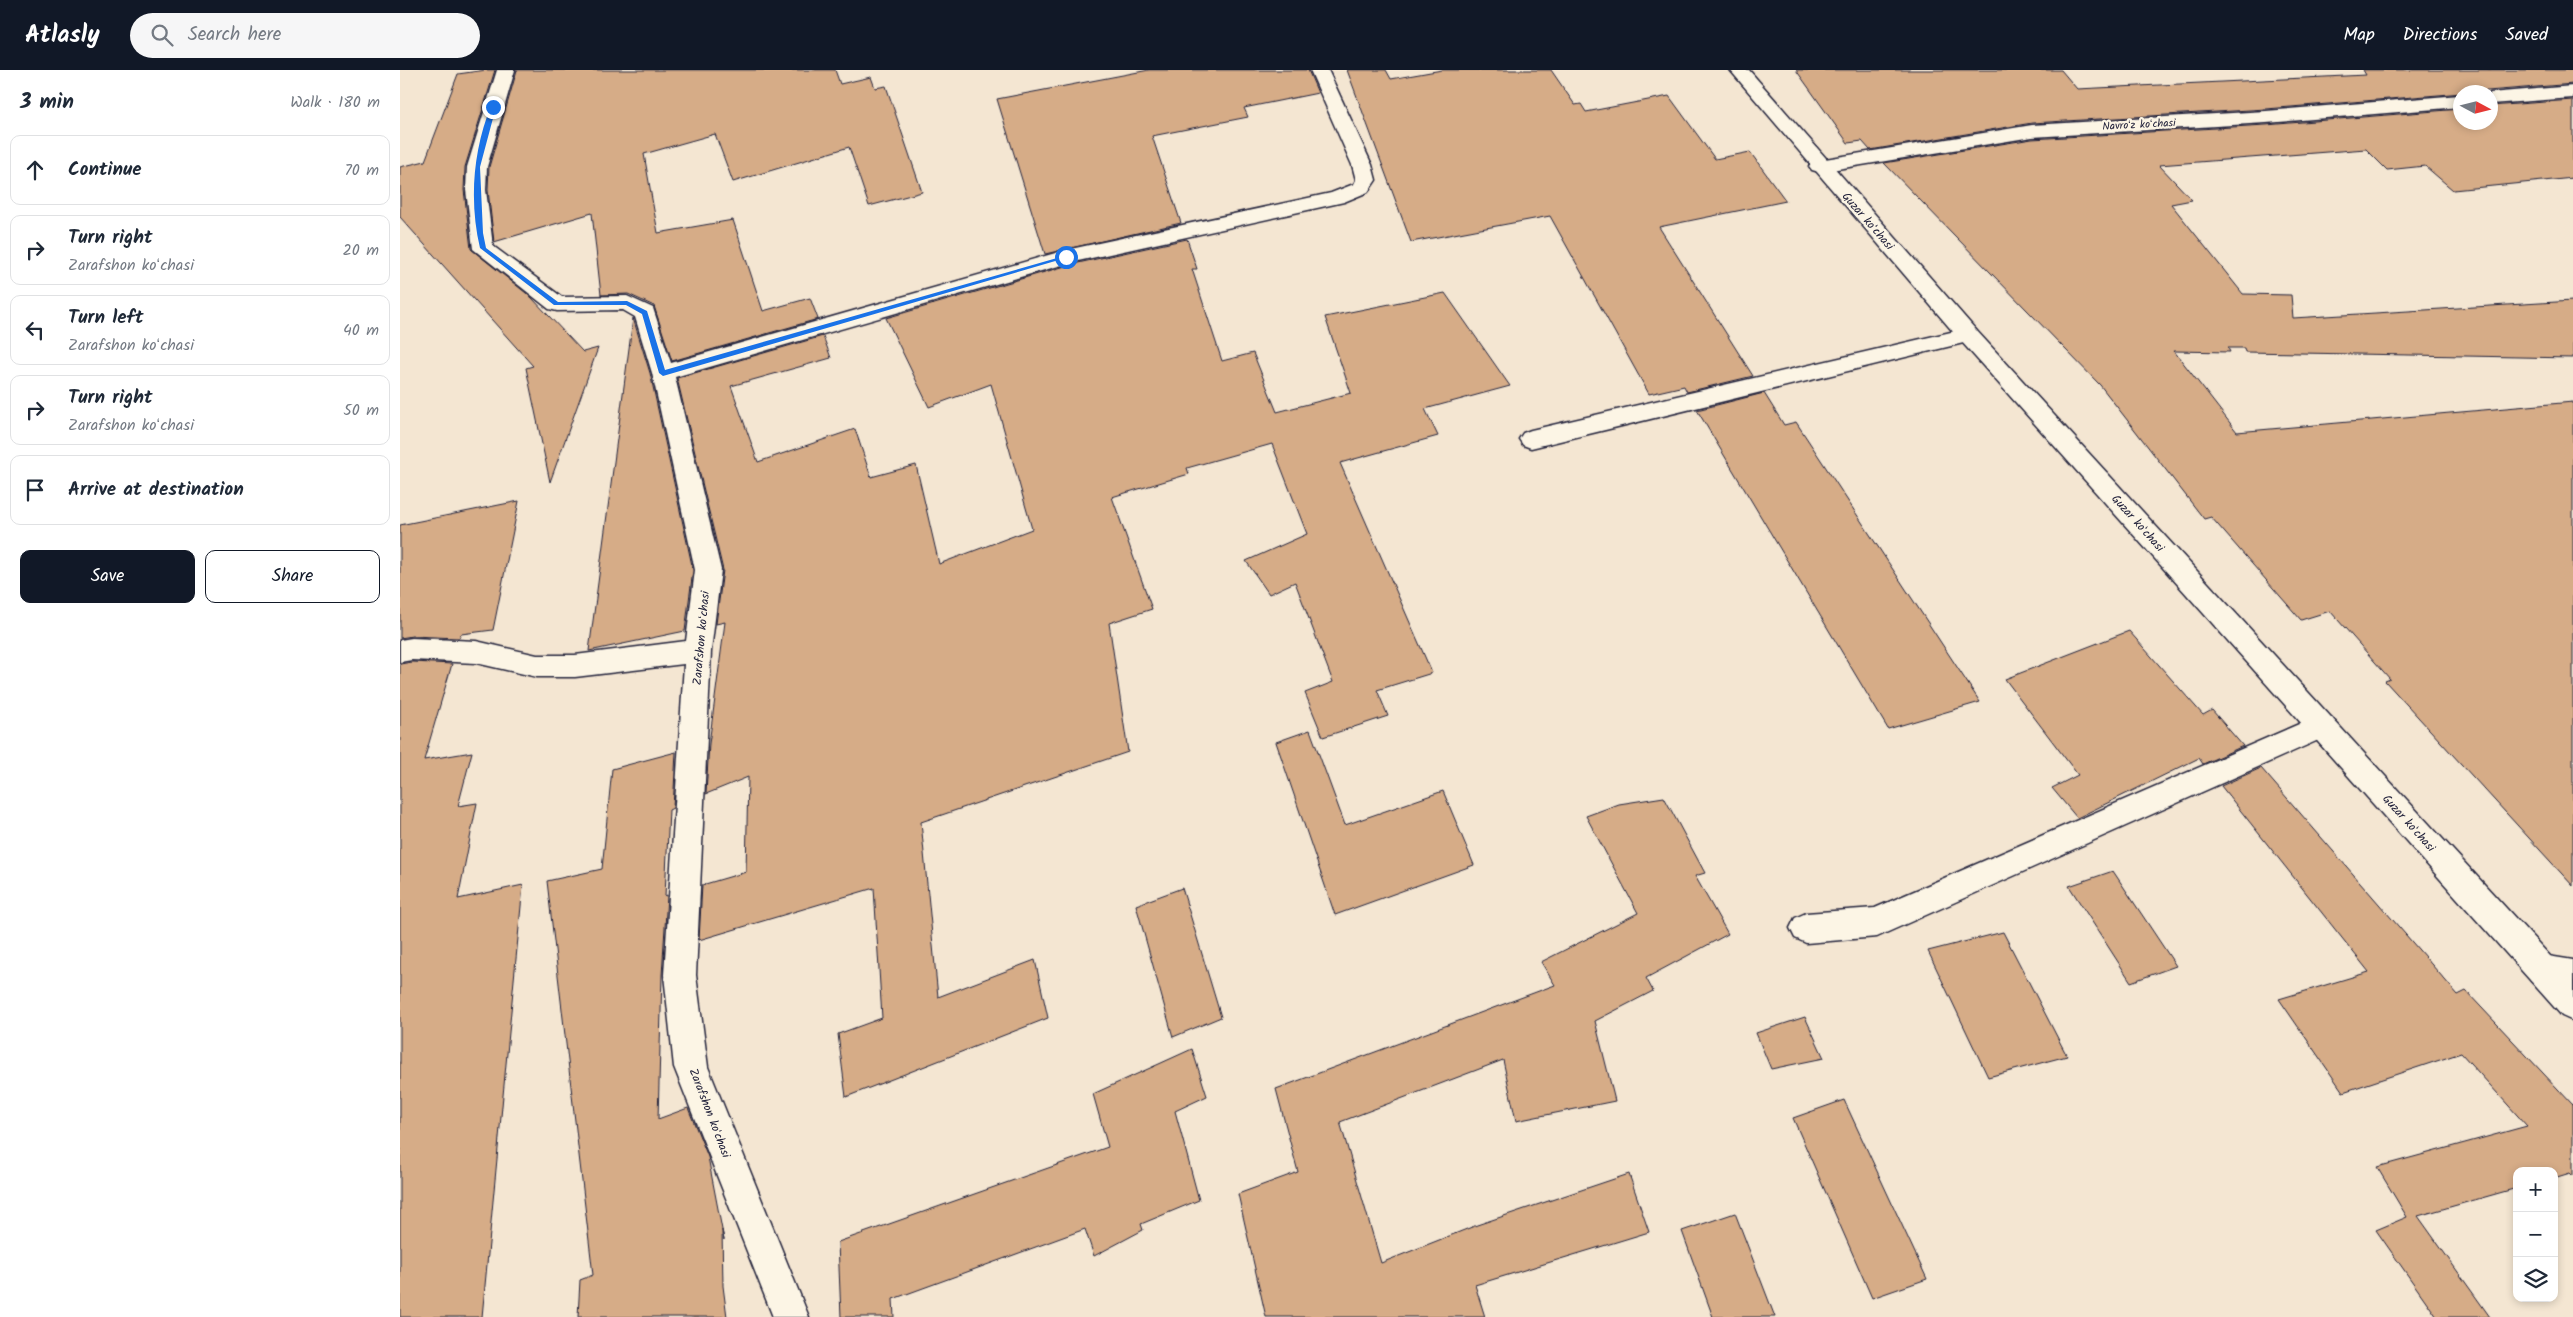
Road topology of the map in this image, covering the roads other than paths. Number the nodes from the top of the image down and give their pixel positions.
1 (506, 70) edge
2 (1319, 70) edge
3 (1740, 70) edge
4 (2573, 92) edge
5 (2498, 98) edge
6 (2453, 102) edge
7 (1820, 166) junction
8 (1968, 335) junction
9 (663, 373) junction
10 (1531, 439) dead end
11 (698, 650) junction
12 (400, 651) edge
13 (2322, 726) junction
14 (1806, 928) dead end
15 (2542, 970) junction
16 (2573, 975) edge
17 (2573, 1005) edge
18 (791, 1317) edge

1 - 9 street, Zarafshon koʻchasi
2 - 9 street
3 - 7 street, Guzar koʻchasi
4 - 5 street
6 - 7 street, Navroʻz koʻchasi
7 - 8 street, Guzar koʻchasi
8 - 10 street
8 - 13 street, Guzar koʻchasi
9 - 11 street, Zarafshon koʻchasi
11 - 12 street
11 - 18 street, Zarafshon koʻchasi
13 - 14 street
13 - 15 street, Guzar koʻchasi
15 - 16 street
15 - 17 street, Guzar koʻchasi

